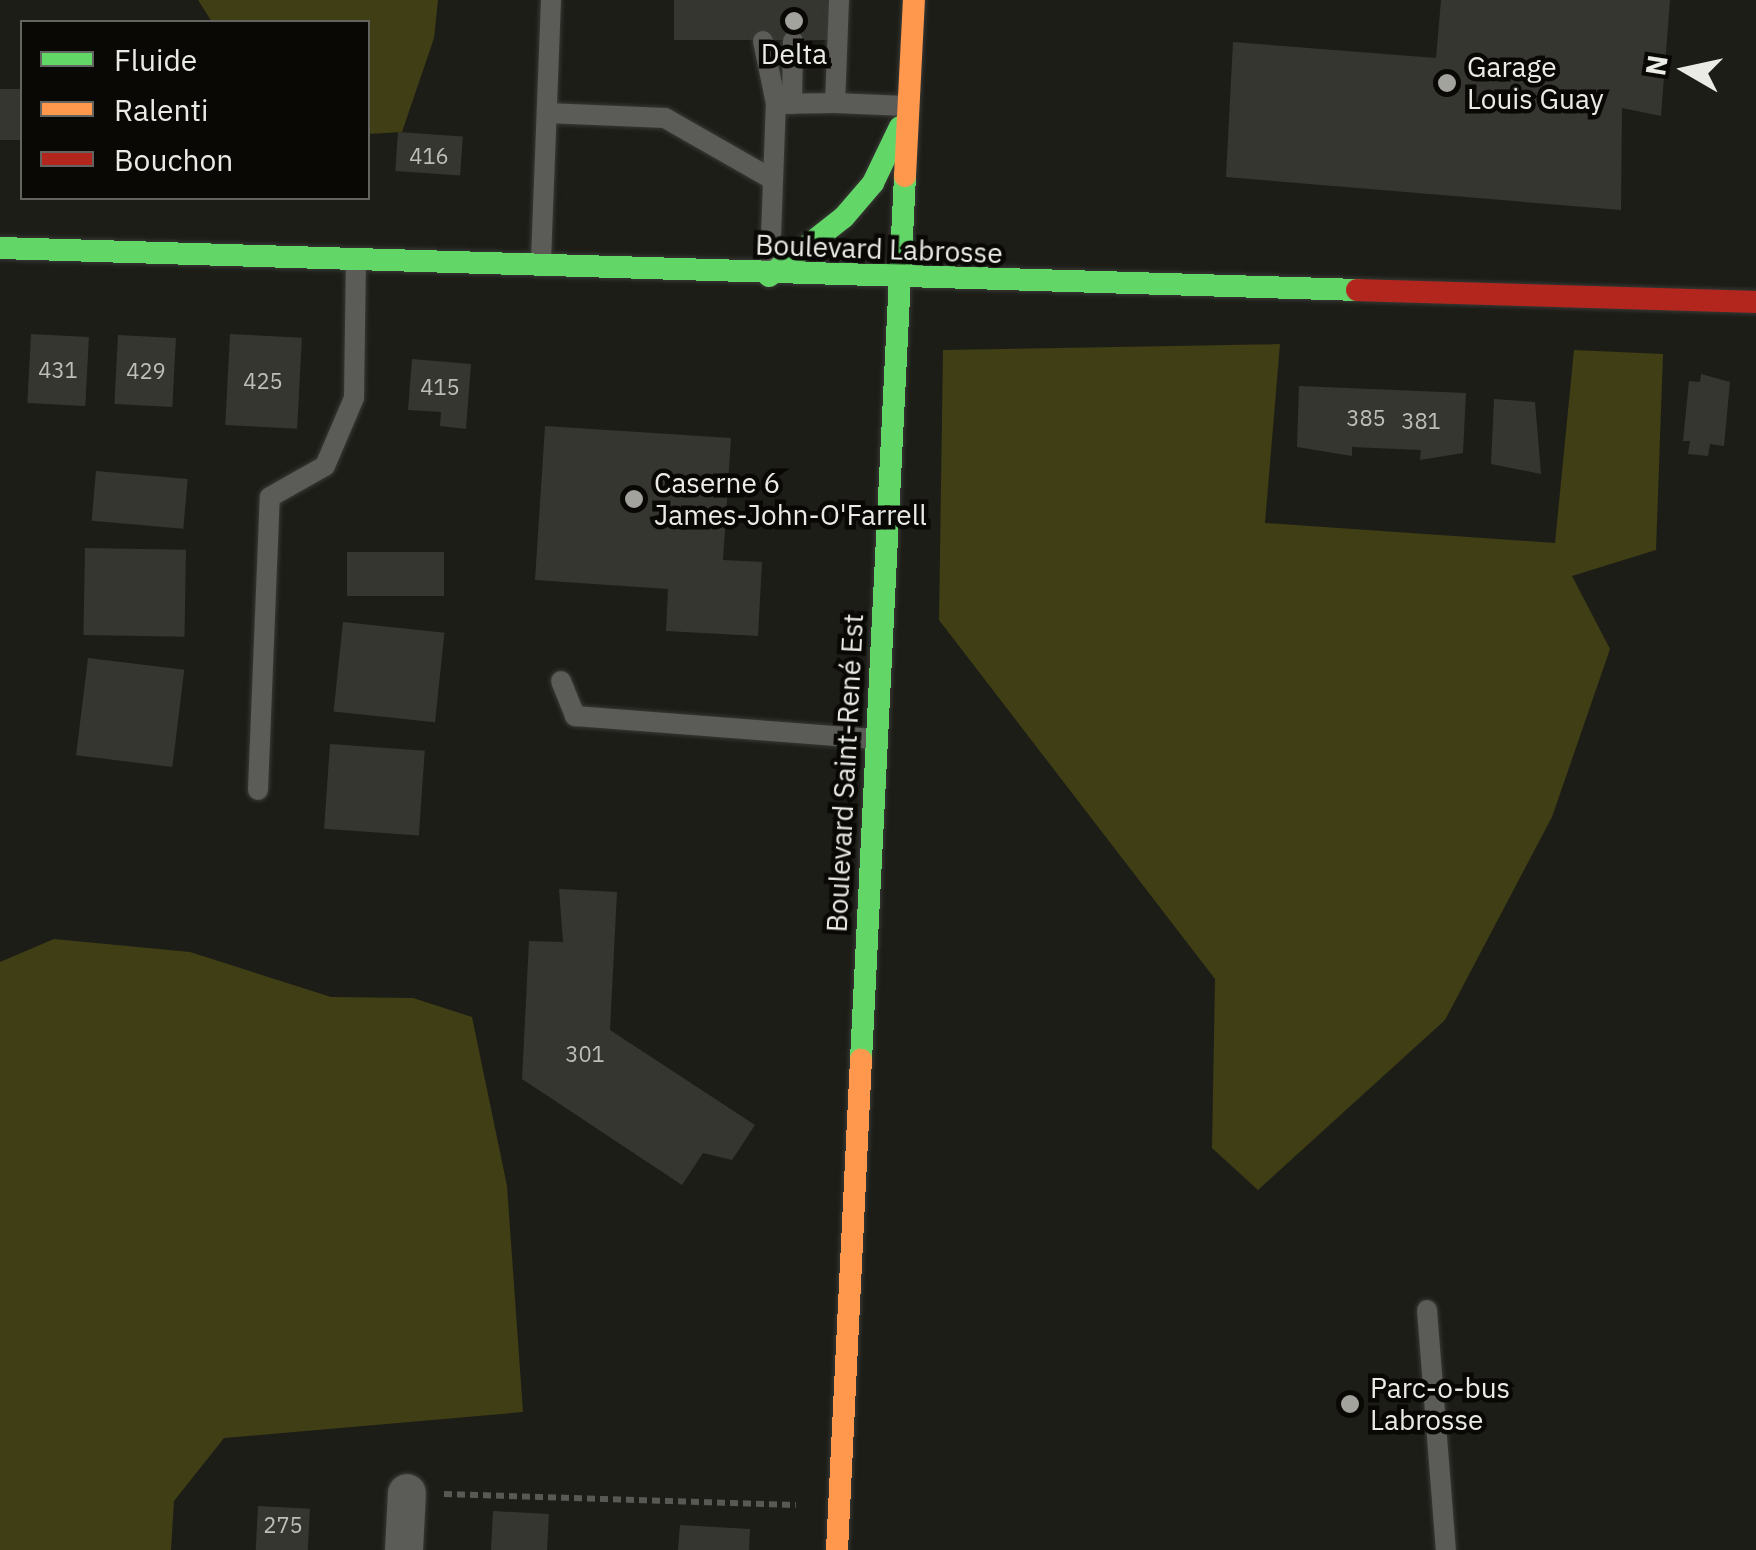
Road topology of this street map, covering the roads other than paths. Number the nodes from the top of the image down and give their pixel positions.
1 (551, 0) edge
2 (838, 0) edge
3 (914, 0) edge
4 (763, 41) dead end
5 (793, 42) dead end
6 (834, 103) junction
7 (784, 104) junction
8 (910, 106) junction
9 (547, 113) junction
10 (772, 179) junction
11 (0, 248) edge
12 (356, 260) junction
13 (541, 267) junction
14 (770, 276) junction
15 (900, 280) junction
16 (1756, 302) edge
17 (561, 681) dead end
18 (877, 740) junction
19 (258, 790) dead end
20 (1427, 1310) dead end
21 (407, 1492) road end
22 (404, 1550) edge
23 (836, 1550) edge
24 (1446, 1550) edge

1 - 9 lane
2 - 6 lane
3 - 8 main road, Boulevard Saint-René Est
4 - 7 lane
5 - 7 lane
6 - 7 lane
6 - 8 lane
7 - 10 lane
8 - 14 main road
8 - 15 main road, Boulevard Saint-René Est
9 - 10 lane
9 - 13 lane
10 - 14 lane
11 - 12 main road, Boulevard Labrosse
12 - 13 main road, Boulevard Labrosse
12 - 19 lane
13 - 14 main road, Boulevard Labrosse
14 - 15 main road, Boulevard Labrosse
15 - 16 main road, Boulevard Labrosse
15 - 18 main road, Boulevard Saint-René Est
17 - 18 lane
18 - 23 main road, Boulevard Saint-René Est
20 - 24 lane
21 - 22 street

